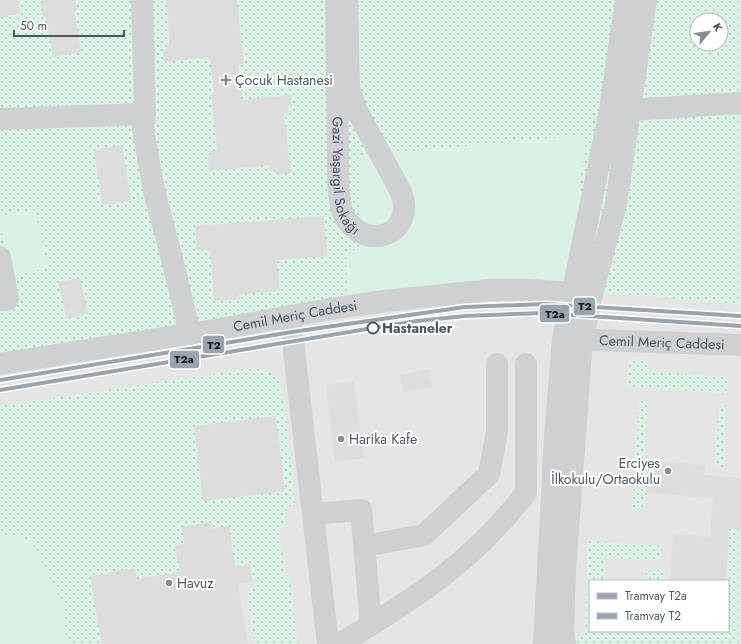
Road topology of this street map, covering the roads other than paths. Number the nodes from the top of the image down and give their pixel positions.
1 (142, 0) edge
2 (336, 0) edge
3 (347, 0) edge
4 (626, 0) edge
5 (646, 0) edge
6 (741, 103) edge
7 (630, 110) junction
8 (145, 114) junction
9 (0, 119) edge
10 (0, 256) edge
11 (582, 293) junction
12 (0, 300) edge
13 (290, 316) junction
14 (190, 334) junction
15 (572, 340) junction
16 (741, 345) edge
17 (0, 364) edge
18 (497, 364) dead end
19 (526, 364) dead end
20 (497, 432) junction
21 (526, 433) junction
22 (313, 514) junction
23 (364, 546) junction
24 (372, 624) junction
25 (328, 644) edge
26 (340, 644) edge
27 (544, 644) edge
28 (565, 644) edge

1 - 8 street
2 - 3 street, Gazi Yaşargil Sokağı
4 - 11 street
5 - 7 street
6 - 7 street
7 - 11 street
8 - 9 street
8 - 14 street
10 - 12 street
11 - 13 street, Cemil Meriç Caddesi
11 - 15 street
13 - 14 street, Cemil Meriç Caddesi
13 - 22 street
14 - 17 street, Cemil Meriç Caddesi
15 - 16 street, Cemil Meriç Caddesi
15 - 27 street
15 - 28 street
18 - 20 street
19 - 21 street
20 - 21 street
20 - 23 street
21 - 24 street
22 - 23 street
22 - 25 street
23 - 24 street
24 - 26 street

